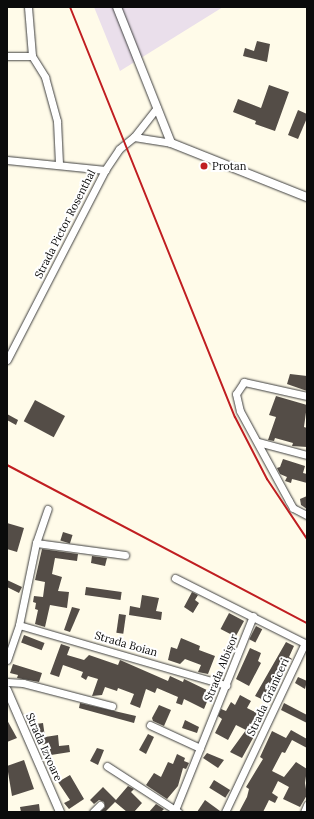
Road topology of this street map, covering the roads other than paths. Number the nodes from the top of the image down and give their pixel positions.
1 (28, 7) edge
2 (117, 7) edge
3 (7, 56) edge
4 (32, 56) junction
5 (157, 108) junction
6 (134, 137) junction
7 (171, 143) junction
8 (7, 160) edge
9 (59, 164) junction
10 (105, 170) junction
11 (307, 197) edge
12 (7, 360) edge
13 (307, 396) edge
14 (258, 442) junction
15 (307, 455) edge
16 (48, 509) dead end
17 (307, 515) edge
18 (36, 543) junction
19 (126, 555) dead end
20 (175, 578) dead end
21 (253, 616) junction
22 (19, 625) junction
23 (306, 643) edge
24 (7, 660) edge
25 (7, 682) edge
26 (226, 685) junction
27 (7, 690) edge
28 (112, 706) dead end
29 (150, 725) dead end
30 (200, 748) junction
31 (107, 766) dead end
32 (100, 805) dead end
33 (307, 805) edge
34 (176, 811) edge
35 (60, 812) edge
36 (93, 812) edge
37 (225, 812) edge
38 (304, 812) edge

1 - 4 street
2 - 5 street
3 - 4 street
4 - 9 street
5 - 6 street, Strada Pictor Rosenthal
5 - 7 street
6 - 7 street
6 - 10 street, Strada Pictor Rosenthal
7 - 11 street
8 - 9 street
9 - 10 street
10 - 12 street, Strada Pictor Rosenthal
13 - 14 street
14 - 15 street
14 - 17 street
16 - 18 street
18 - 19 street
18 - 22 street
20 - 21 street
21 - 23 street, Strada Grăniceri
21 - 26 street, Strada Albișor
22 - 24 street
22 - 26 street, Strada Boian
23 - 37 street, Strada Grăniceri
25 - 28 street
26 - 30 street, Strada Albișor
27 - 35 street, Strada Izvoare
29 - 30 street
30 - 34 street, Strada Albișor
31 - 34 street
32 - 36 street
33 - 38 street

